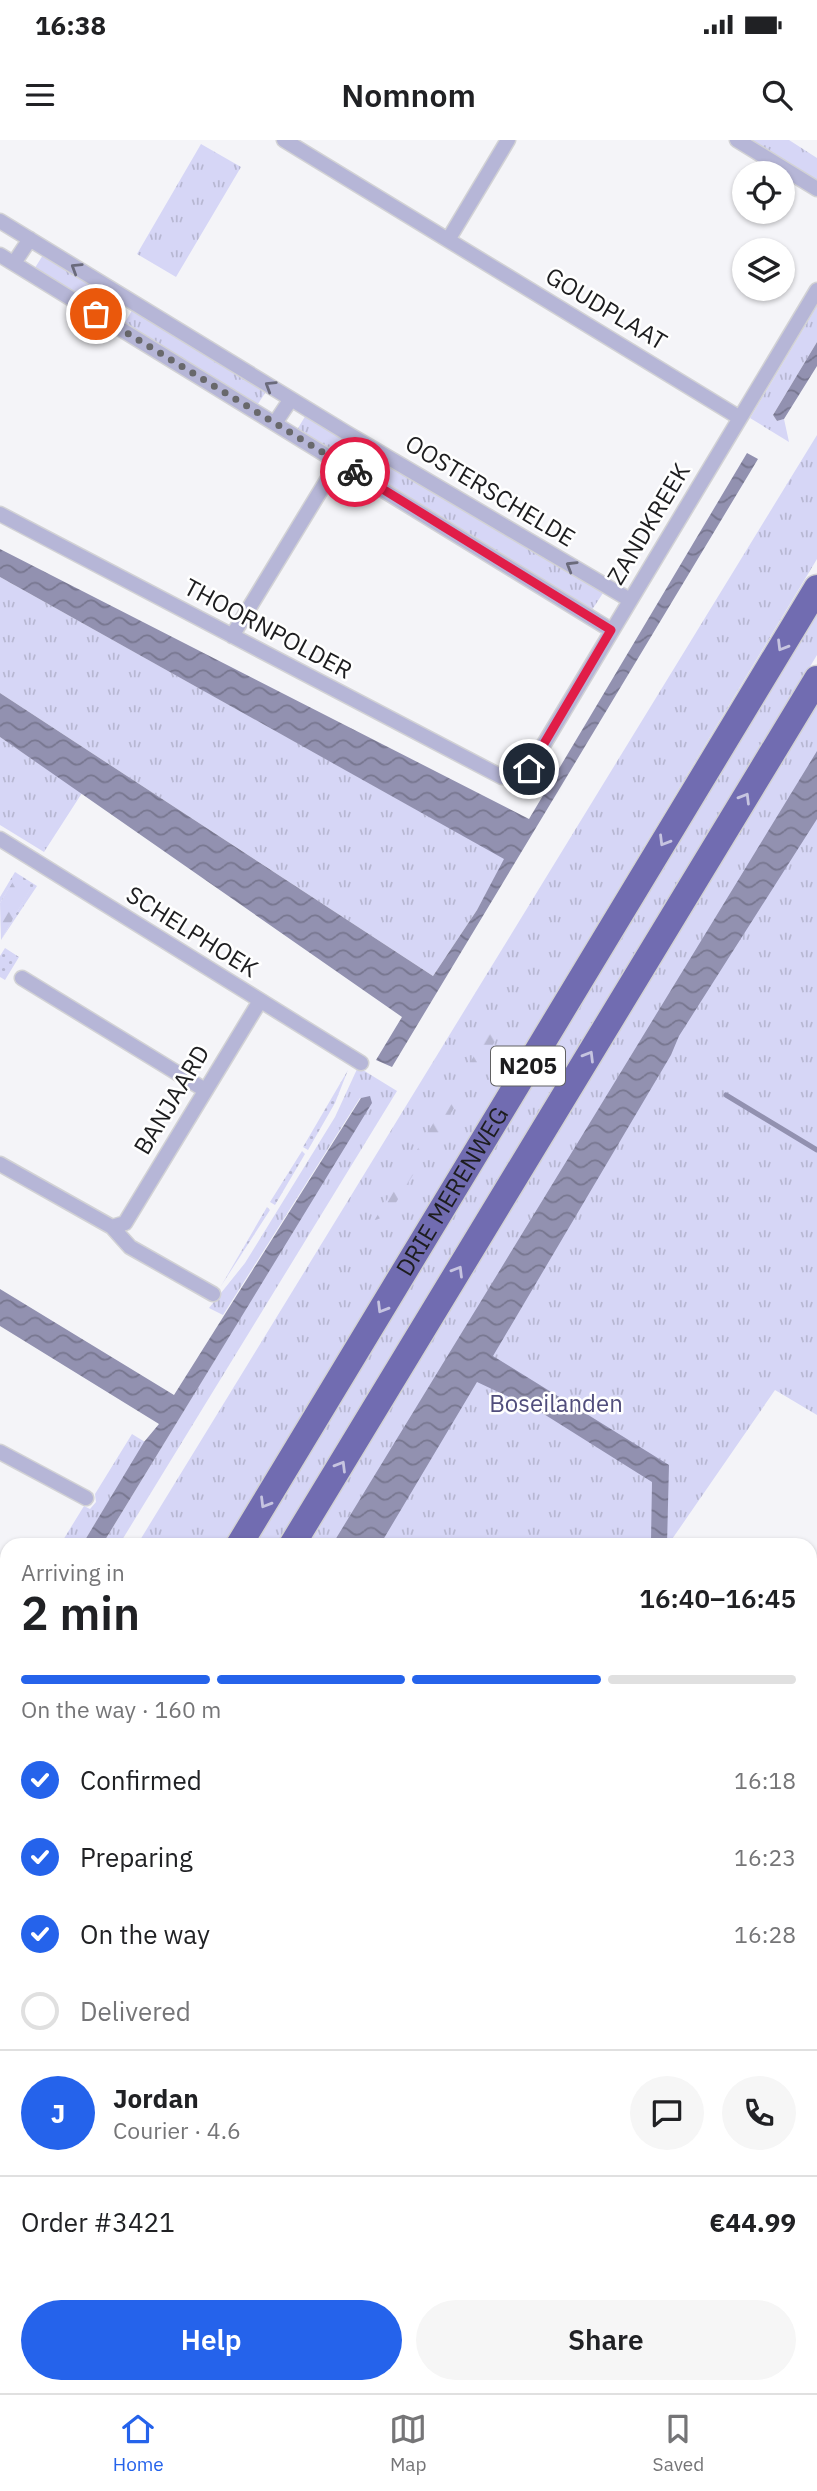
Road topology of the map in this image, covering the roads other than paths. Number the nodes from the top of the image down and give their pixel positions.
1 (284, 140) edge
2 (508, 140) edge
3 (737, 140) edge
4 (817, 189) edge
5 (0, 221) edge
6 (30, 239) junction
7 (448, 240) junction
8 (0, 255) edge
9 (14, 263) junction
10 (817, 290) edge
11 (291, 399) junction
12 (740, 418) junction
13 (275, 423) junction
14 (338, 462) junction
15 (0, 514) edge
16 (817, 588) edge
17 (630, 600) junction
18 (611, 630) junction
19 (232, 636) junction
20 (817, 680) edge
21 (517, 778) joint
22 (0, 839) edge
23 (22, 978) dead end
24 (260, 1001) junction
25 (361, 1063) dead end
26 (205, 1090) junction
27 (0, 1164) edge
28 (119, 1225) junction
29 (213, 1294) dead end
30 (0, 1452) edge
31 (86, 1498) dead end
32 (243, 1538) edge
33 (296, 1538) edge

1 - 7 street, GOUDPLAAT
2 - 7 street
3 - 4 street
5 - 6 street, OOSTERSCHELDE
6 - 9 street
11 -> 6 street, OOSTERSCHELDE
7 - 12 street, GOUDPLAAT
8 - 9 street
9 - 13 street
10 - 12 street, ZANDKREEK
11 - 13 street
17 -> 11 street, OOSTERSCHELDE
12 - 17 street, ZANDKREEK
13 - 14 street
14 - 18 street
14 - 19 street
15 - 19 street, THOORNPOLDER
16 -> 32 highway, DRIE MERENWEG / N205
17 - 18 street, ZANDKREEK
18 - 21 street, ZANDKREEK
19 - 21 street, THOORNPOLDER
33 -> 20 highway, DRIE MERENWEG / N205
22 - 24 street, SCHELPHOEK
23 - 26 street
24 - 25 street, SCHELPHOEK
24 - 26 street, BANJAARD
26 - 28 street, BANJAARD
27 - 28 street
28 - 29 street
30 - 31 street

